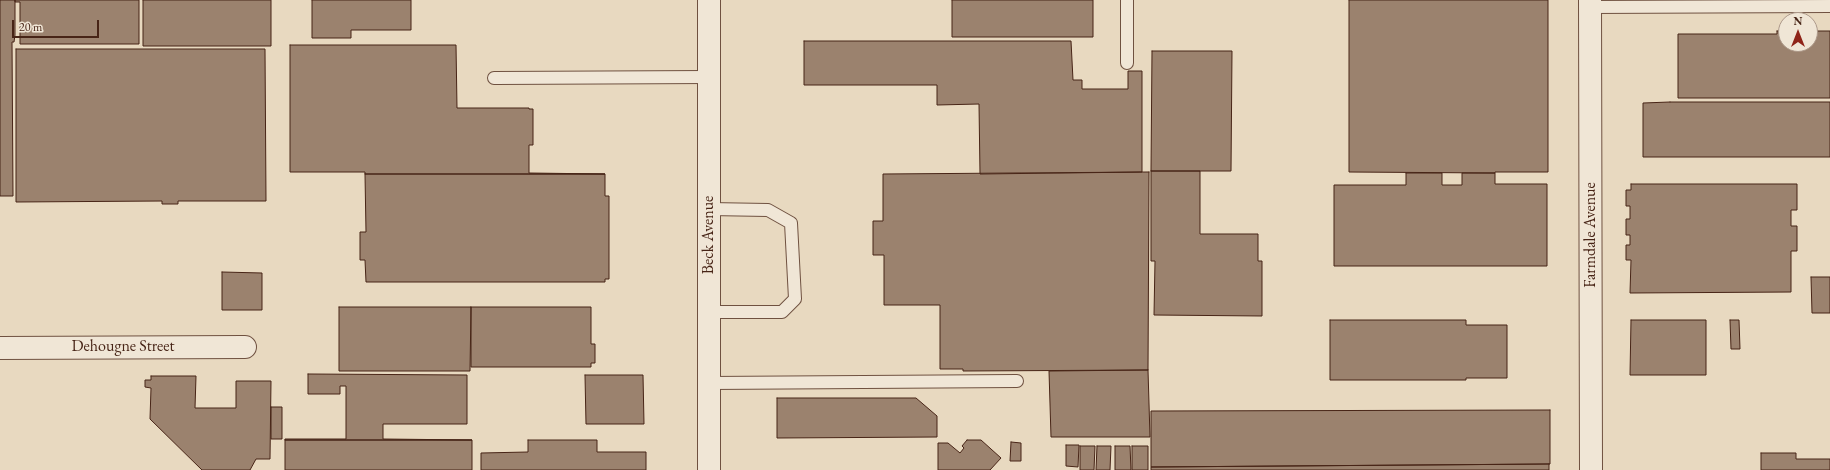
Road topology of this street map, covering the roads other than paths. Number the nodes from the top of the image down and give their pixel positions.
1 (710, 0) edge
2 (1127, 0) edge
3 (1590, 3) edge
4 (1830, 6) edge
5 (1127, 63) dead end
6 (709, 77) junction
7 (494, 78) dead end
8 (709, 209) junction
9 (709, 312) junction
10 (245, 347) dead end
11 (0, 348) edge
12 (1017, 381) dead end
13 (709, 383) junction
14 (709, 470) edge
15 (1591, 470) edge

1 - 6 street, Beck Avenue
2 - 5 lane
3 - 4 lane
3 - 15 street, Farmdale Avenue
6 - 7 lane
6 - 8 street, Beck Avenue
8 - 9 street, Beck Avenue
8 - 9 lane
9 - 13 street, Beck Avenue
10 - 11 street, Dehougne Street
12 - 13 lane
13 - 14 street, Beck Avenue

